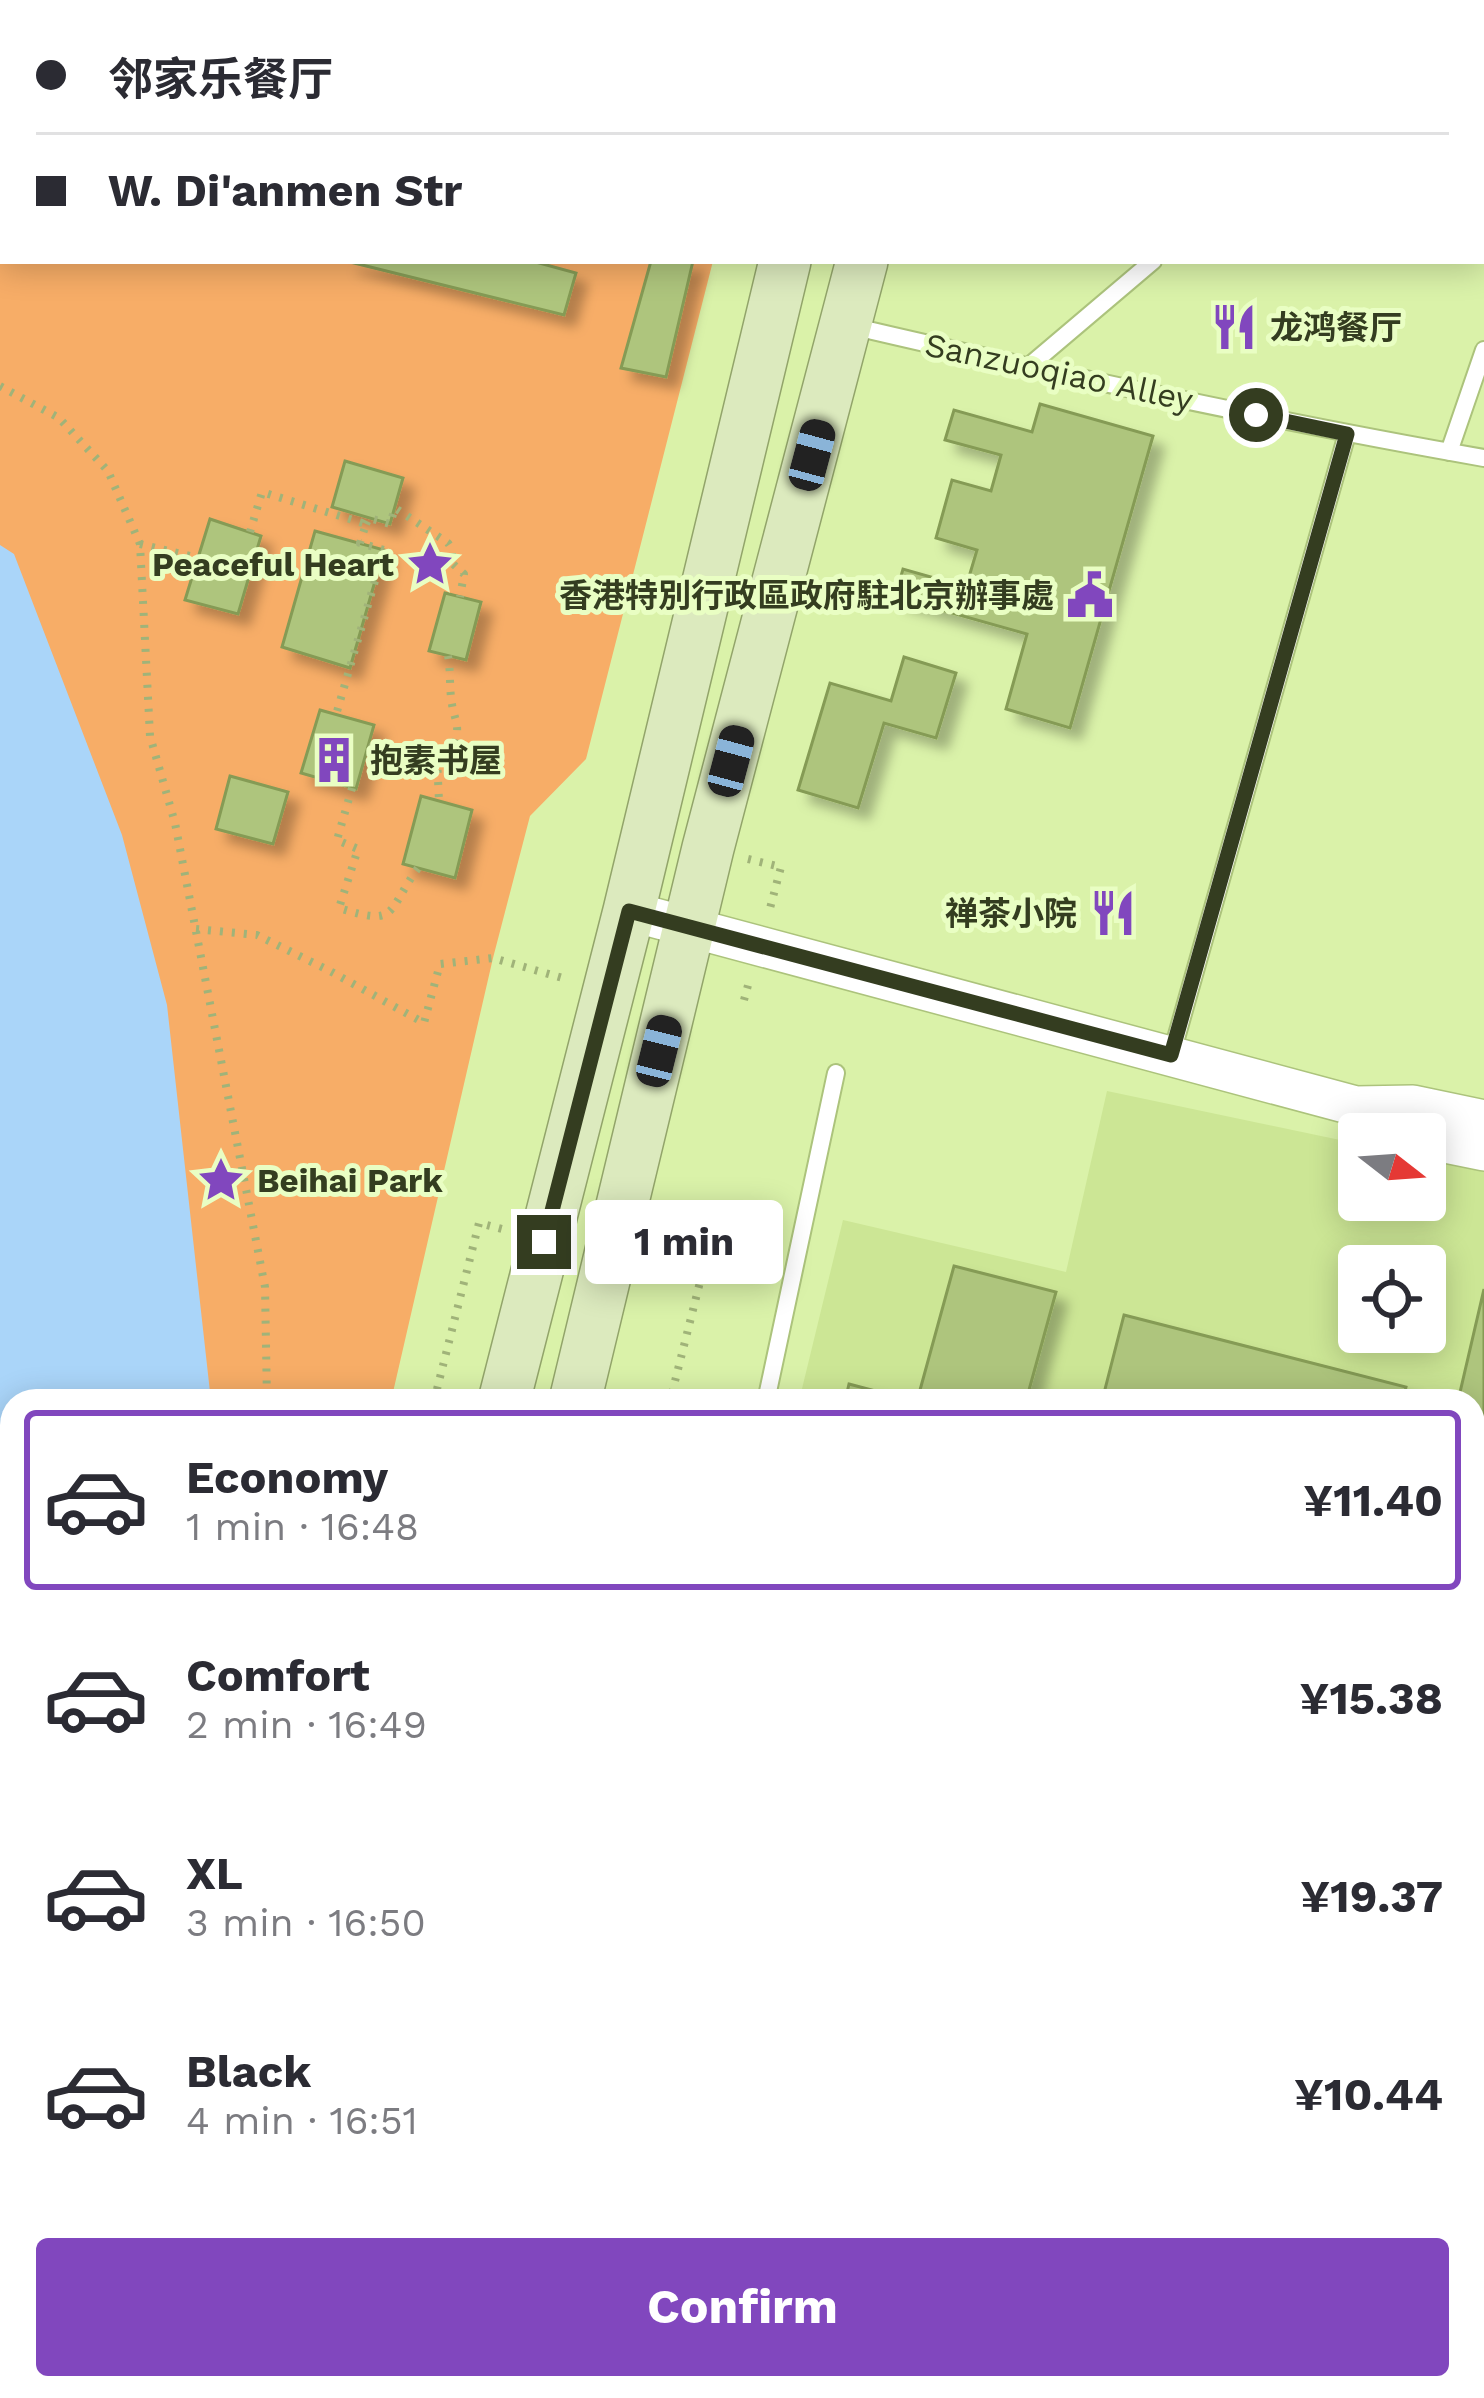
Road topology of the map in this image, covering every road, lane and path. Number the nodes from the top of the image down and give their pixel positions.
1 (784, 264) edge
2 (861, 264) edge
3 (1149, 264) edge
4 (847, 325) junction
5 (1484, 350) edge
6 (1028, 368) junction
7 (0, 386) edge
8 (1347, 434) junction
9 (1449, 452) junction
10 (1484, 458) edge
11 (366, 524) junction
12 (250, 532) dead end
13 (140, 544) junction
14 (198, 558) dead end
15 (460, 597) dead end
16 (448, 656) dead end
17 (336, 715) dead end
18 (368, 747) dead end
19 (437, 758) junction
20 (352, 788) dead end
21 (439, 801) dead end
22 (418, 868) dead end
23 (629, 911) junction
24 (690, 925) junction
25 (196, 929) junction
26 (608, 991) junction
27 (1171, 1055) junction
28 (836, 1073) dead end
29 (1357, 1106) junction
30 (1369, 1113) edge
31 (1484, 1120) edge
32 (1446, 1143) edge
33 (1484, 1151) edge
34 (478, 1222) dead end
35 (700, 1278) dead end
36 (266, 1389) edge
37 (437, 1389) edge
38 (507, 1389) edge
39 (578, 1389) edge
40 (673, 1389) edge
41 (769, 1389) edge

1 - 23 main road
2 - 4 main road
3 - 6 lane
4 - 6 lane, Sanzuoqiao Alley
4 - 24 main road
5 - 9 lane
6 - 8 lane, Sanzuoqiao Alley
7 - 13 path
8 - 9 lane, Sanzuoqiao Alley
8 - 27 lane
9 - 10 lane, Sanzuoqiao Alley
11 - 12 path
11 - 15 path
11 - 17 path
13 - 14 path
13 - 25 path
16 - 19 path
18 - 19 path
19 - 21 path
20 - 22 path
23 - 24 street
23 - 26 main road
24 - 27 street
24 - 39 main road
25 - 26 path
25 - 36 path
26 - 38 main road
27 - 29 street
28 - 41 lane
29 - 30 street
29 - 31 street
32 - 33 street
34 - 37 path
35 - 40 path

